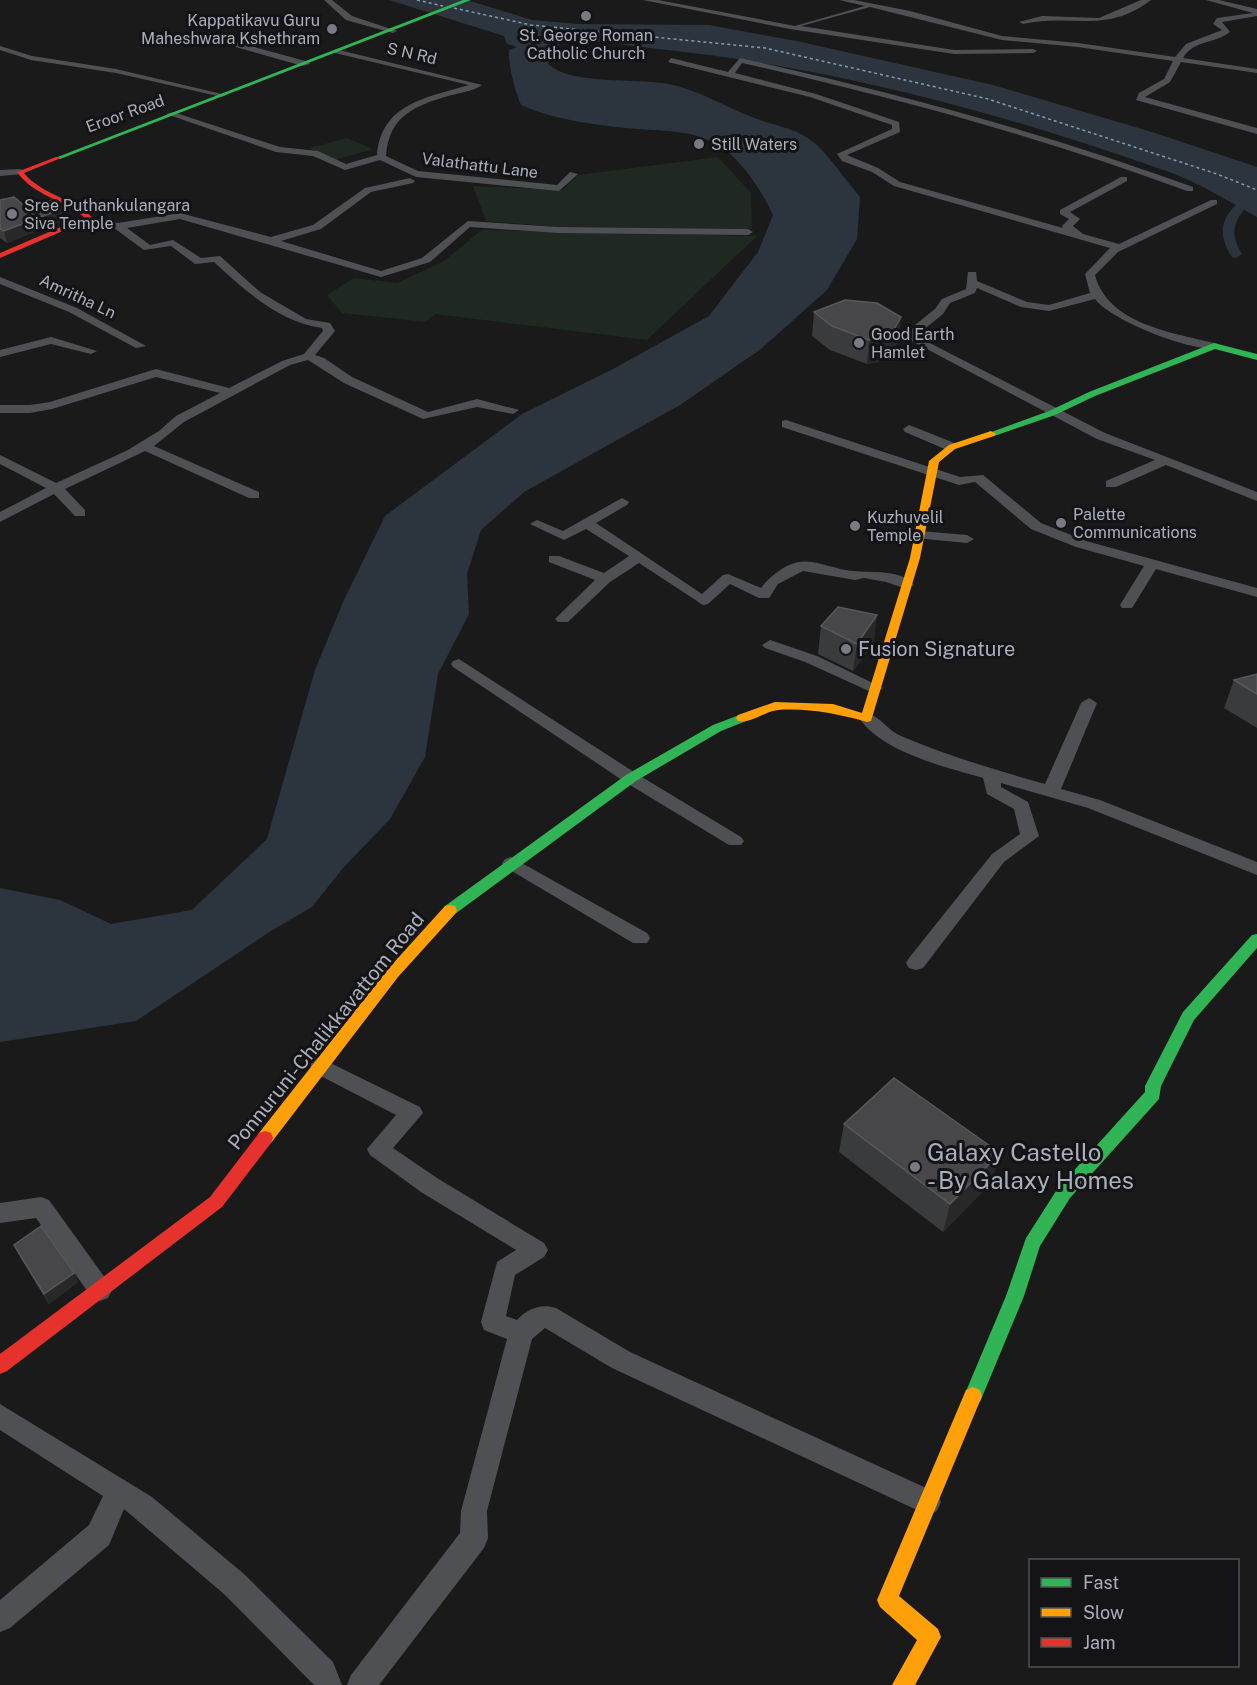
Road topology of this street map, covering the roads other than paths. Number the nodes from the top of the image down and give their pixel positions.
1 (328, 0) edge
2 (468, 0) edge
3 (647, 0) edge
4 (843, 0) edge
5 (1147, 0) edge
6 (1210, 0) edge
7 (874, 6) junction
8 (1257, 14) edge
9 (790, 27) junction
10 (1000, 29) dead end
11 (1053, 29) dead end
12 (393, 31) junction
13 (983, 34) junction
14 (203, 35) dead end
15 (1060, 43) junction
16 (0, 48) edge
17 (338, 51) junction
18 (671, 60) dead end
19 (1177, 60) junction
20 (306, 64) junction
21 (1257, 70) edge
22 (730, 75) junction
23 (222, 95) junction
24 (170, 114) junction
25 (1257, 131) edge
26 (381, 157) junction
27 (20, 172) junction
28 (0, 173) edge
29 (573, 174) dead end
30 (1124, 179) dead end
31 (410, 181) dead end
32 (1190, 189) dead end
33 (1215, 202) dead end
34 (89, 218) junction
35 (118, 226) junction
36 (748, 232) dead end
37 (1081, 236) junction
38 (269, 241) junction
39 (1119, 247) junction
40 (0, 256) edge
41 (0, 280) edge
42 (1096, 295) junction
43 (140, 346) dead end
44 (1215, 346) junction
45 (91, 351) dead end
46 (0, 354) edge
47 (308, 356) junction
48 (1257, 357) edge
49 (229, 392) junction
50 (0, 409) edge
51 (513, 410) dead end
52 (1052, 413) junction
53 (786, 424) dead end
54 (909, 429) dead end
55 (144, 446) junction
56 (952, 447) junction
57 (0, 459) edge
58 (1166, 460) junction
59 (932, 471) junction
60 (1111, 484) dead end
61 (56, 488) junction
62 (254, 495) dead end
63 (1257, 497) edge
64 (622, 502) dead end
65 (80, 513) dead end
66 (0, 518) edge
67 (586, 523) junction
68 (537, 524) dead end
69 (920, 536) junction
70 (967, 540) dead end
71 (639, 556) junction
72 (554, 558) dead end
73 (1153, 563) junction
74 (605, 579) junction
75 (907, 585) junction
76 (1257, 593) edge
77 (1127, 605) dead end
78 (563, 620) dead end
79 (770, 645) dead end
80 (459, 664) dead end
81 (875, 688) junction
82 (1089, 703) dead end
83 (867, 718) junction
84 (991, 775) junction
85 (632, 778) junction
86 (1050, 793) junction
87 (735, 840) dead end
88 (512, 863) junction
89 (1257, 869) edge
90 (640, 938) dead end
91 (1257, 939) edge
92 (916, 963) dead end
93 (320, 1066) junction
94 (0, 1213) edge
95 (100, 1290) junction
96 (521, 1333) junction
97 (0, 1365) edge
98 (0, 1416) edge
99 (119, 1491) junction
100 (928, 1502) junction
101 (0, 1618) edge
102 (328, 1685) edge
103 (361, 1685) edge
104 (903, 1685) edge

1 - 12 street
2 - 12 street, Eroor Road
3 - 9 street
4 - 7 street
5 - 11 street
6 - 8 street
7 - 9 street
7 - 13 street
8 - 19 street
9 - 15 street
10 - 13 street
12 - 17 street, Eroor Road
13 - 15 street
14 - 20 street
15 - 19 street
16 - 23 street
17 - 20 street, Eroor Road
17 - 26 street, S N Rd
18 - 22 street
19 - 21 street
19 - 25 street
20 - 23 street, Eroor Road
22 - 32 street
22 - 37 street
23 - 24 street, Eroor Road
24 - 26 street
24 - 27 street, Eroor Road
26 - 29 street, Valathattu Lane
27 - 28 street
27 - 34 street
30 - 37 street
31 - 38 street, Valathattu Lane
33 - 39 street
34 - 35 street
34 - 40 street
35 - 38 street
35 - 47 street
36 - 38 street
37 - 39 street
39 - 42 street
41 - 43 street, Amritha Ln
42 - 44 street
42 - 52 street
44 - 48 street
44 - 52 street
45 - 46 street
47 - 49 street
47 - 51 street
49 - 50 street
49 - 55 street
52 - 56 street
52 - 58 street
53 - 59 street
54 - 56 street
55 - 61 street
55 - 62 street
56 - 59 street
57 - 61 street
58 - 60 street
58 - 63 street
59 - 69 street
59 - 73 street
61 - 65 street
61 - 66 street
64 - 67 street
67 - 68 street
67 - 71 street
69 - 70 street
69 - 75 street
71 - 74 street
71 - 75 street
72 - 74 street
73 - 76 street
73 - 77 street
74 - 78 street
75 - 81 street
79 - 81 street
80 - 85 street
81 - 83 street
82 - 86 street
83 - 84 street
83 - 85 street, Ponnuruni-Chalikkavattom Road
84 - 86 street
84 - 92 street
85 - 87 street
85 - 88 street, Ponnuruni-Chalikkavattom Road
86 - 89 street
88 - 90 street
88 - 93 street, Ponnuruni-Chalikkavattom Road
91 - 100 street
93 - 95 street, Ponnuruni-Chalikkavattom Road
93 - 96 street
94 - 95 street
95 - 97 street, Ponnuruni-Chalikkavattom Road
96 - 100 street
96 - 103 street
98 - 99 street
99 - 101 street
99 - 102 street
100 - 104 street

